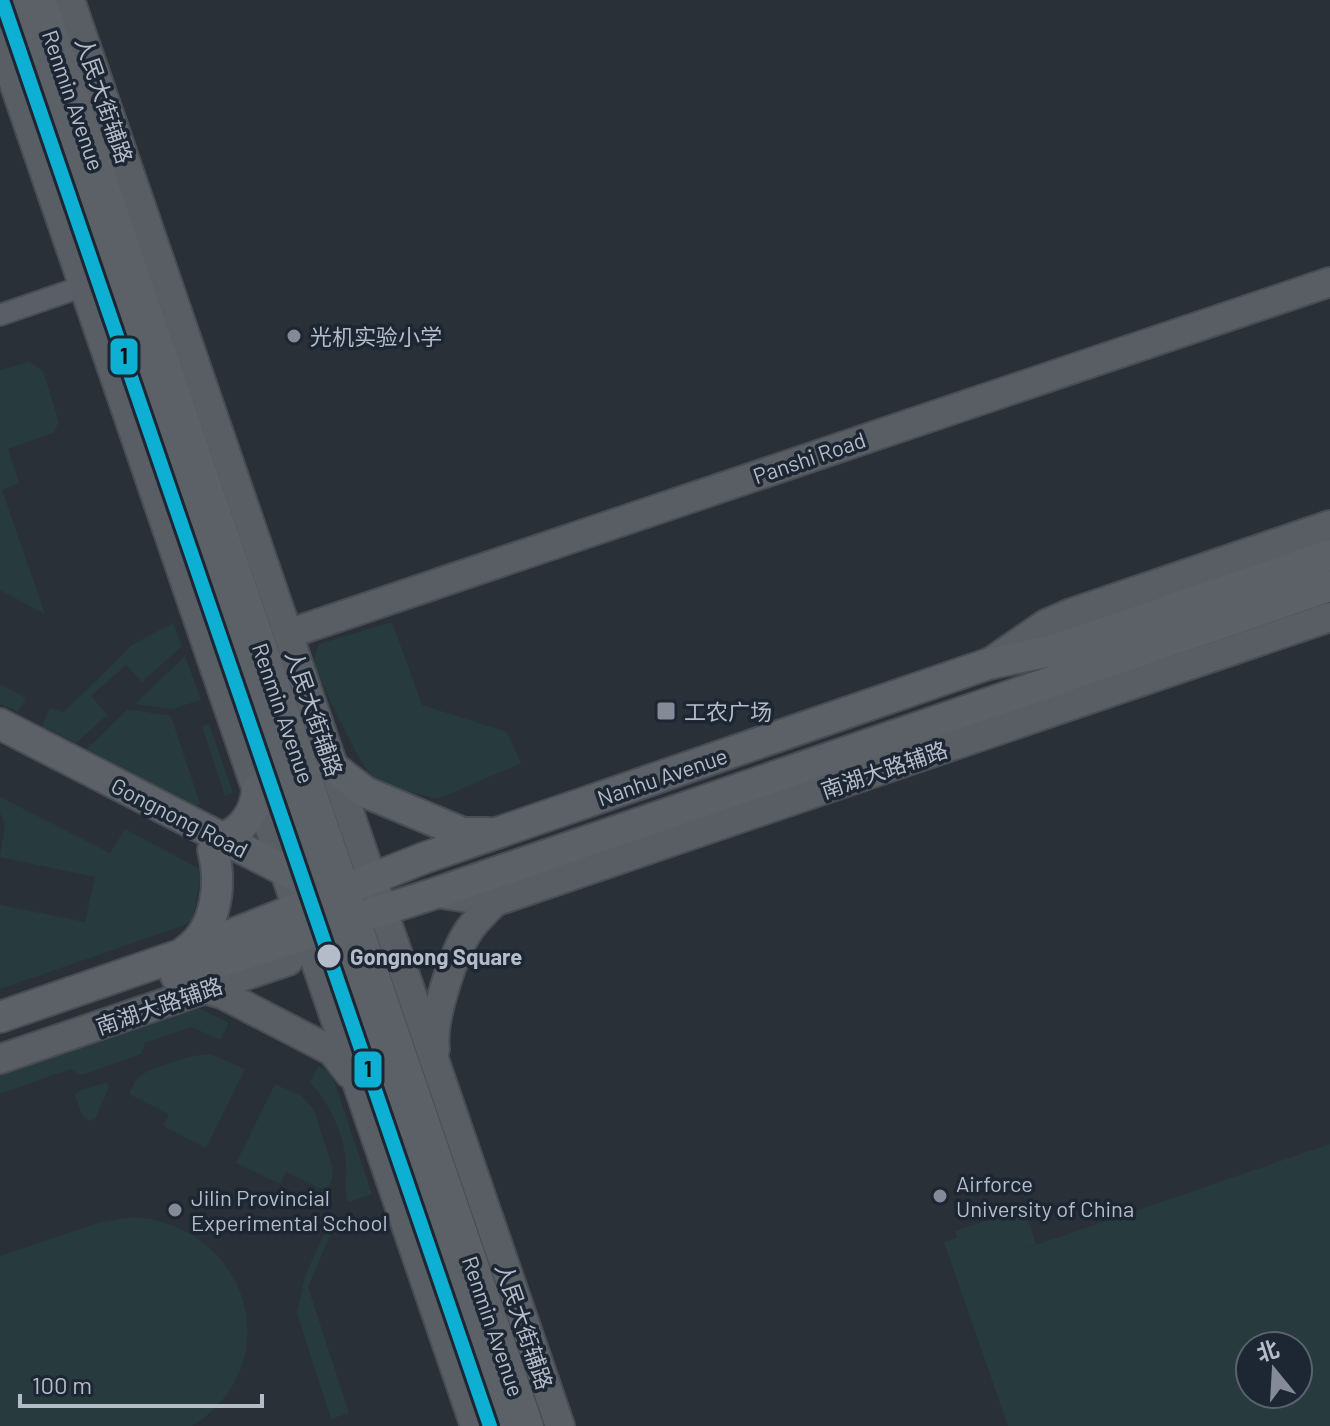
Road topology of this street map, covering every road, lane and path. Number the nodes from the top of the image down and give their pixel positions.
1 (16, 0) edge
2 (40, 0) edge
3 (70, 0) edge
4 (0, 42) edge
5 (1330, 282) edge
6 (84, 286) junction
7 (0, 315) edge
8 (1330, 525) edge
9 (1330, 555) edge
10 (1330, 586) edge
11 (1330, 617) edge
12 (288, 634) junction
13 (988, 664) junction
14 (0, 724) edge
15 (0, 739) edge
16 (333, 767) junction
17 (257, 790) junction
18 (498, 832) junction
19 (217, 844) junction
20 (436, 893) junction
21 (327, 901) junction
22 (494, 902) junction
23 (180, 955) junction
24 (204, 989) junction
25 (0, 1017) edge
26 (0, 1037) edge
27 (0, 1059) edge
28 (439, 1074) junction
29 (361, 1093) junction
30 (475, 1426) edge
31 (506, 1426) edge
32 (528, 1426) edge
33 (560, 1426) edge

1 - 21 main road, Renmin Avenue
2 - 21 main road, Renmin Avenue
3 - 12 main road, 人民大街辅路
4 - 6 main road
5 - 12 main road, Panshi Road
6 - 7 street
6 - 17 main road
8 - 13 main road
9 - 13 main road, Nanhu Avenue
10 - 20 main road, Nanhu Avenue
11 - 22 main road, 南湖大路辅路
12 - 16 main road, 人民大街辅路
13 - 18 main road, Nanhu Avenue
14 - 19 main road, Gongnong Road
15 - 19 main road, Gongnong Road
16 - 18 main road
16 - 21 main road, 人民大街辅路
17 - 19 main road
17 - 21 main road
18 - 21 main road, Nanhu Avenue
19 - 21 main road, Gongnong Road
19 - 23 main road
20 - 21 main road, Nanhu Avenue
20 - 22 main road, 南湖大路辅路
21 - 23 main road, Nanhu Avenue
21 - 24 main road, 南湖大路辅路
21 - 26 main road, Nanhu Avenue
21 - 28 main road, 人民大街辅路
21 - 29 main road
21 - 31 main road, Renmin Avenue
21 - 32 main road, Renmin Avenue
22 - 28 main road
23 - 25 main road, Nanhu Avenue
24 - 27 main road, 南湖大路辅路
24 - 29 main road
28 - 33 main road, 人民大街辅路
29 - 30 main road

